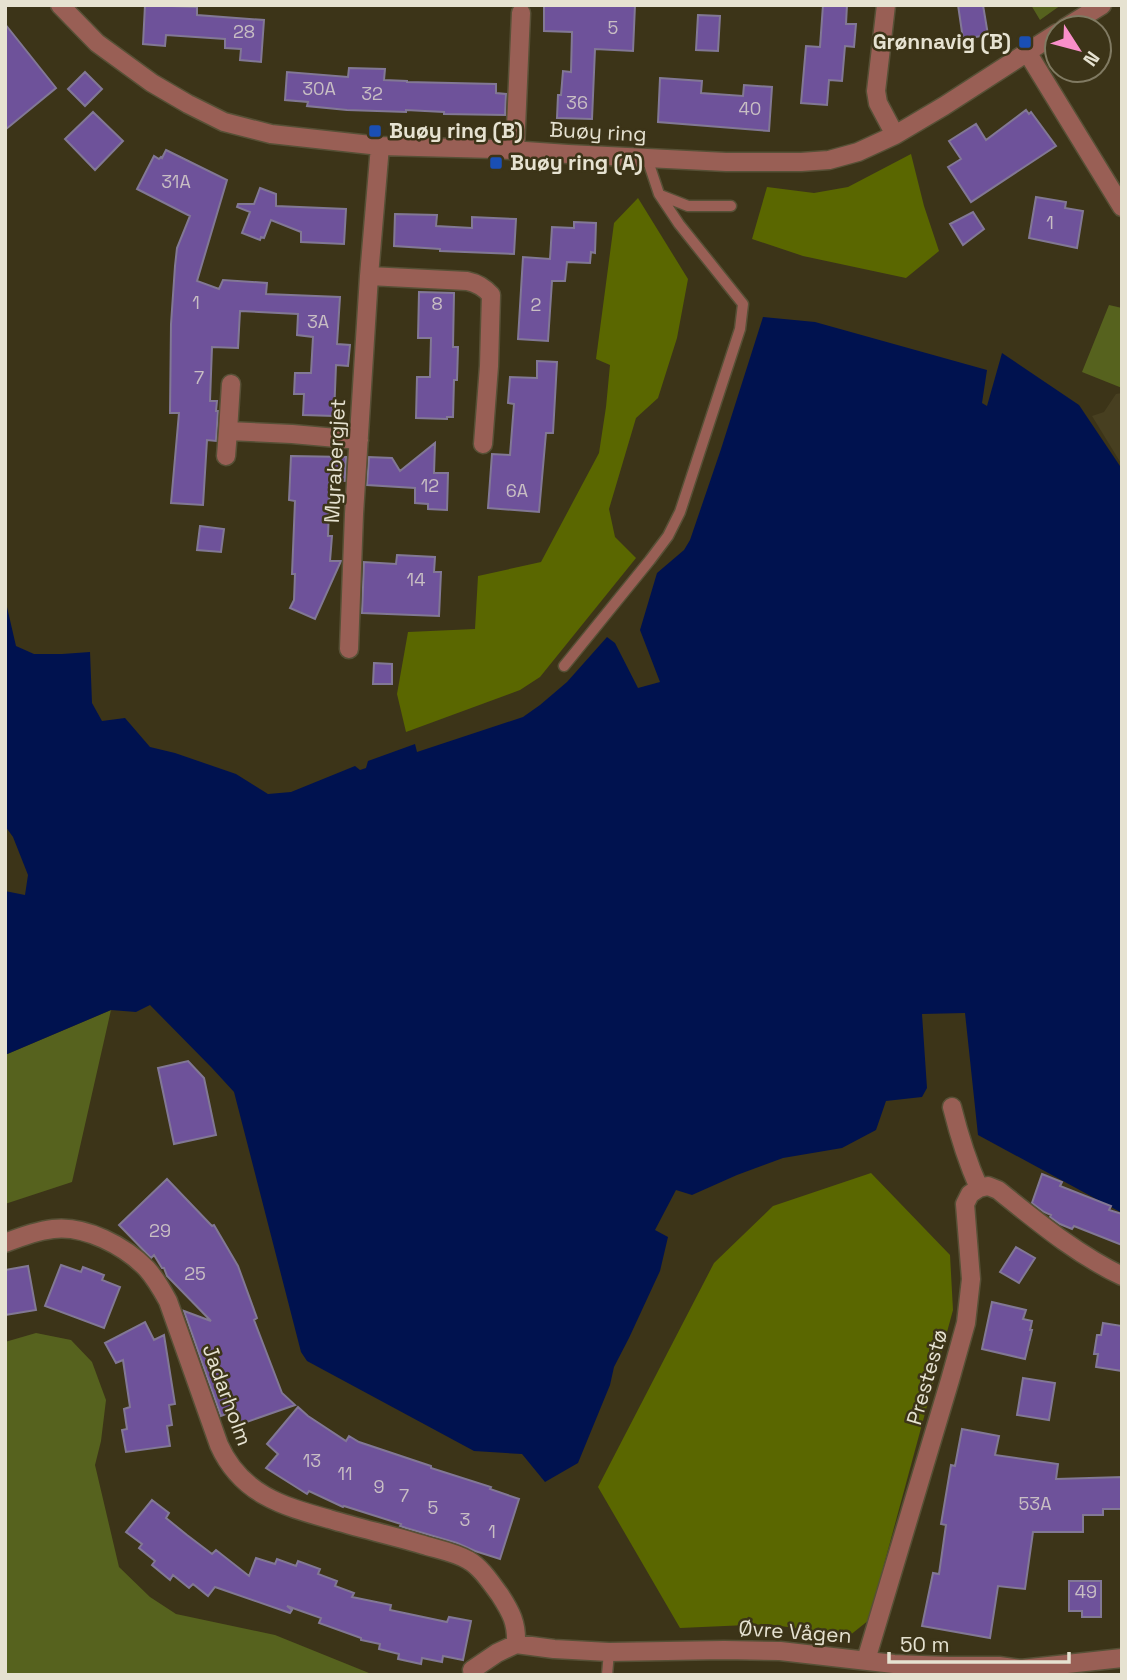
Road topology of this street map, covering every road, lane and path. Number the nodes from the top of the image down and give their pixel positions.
1 (60, 5) edge
2 (886, 5) edge
3 (521, 13) dead end
4 (1043, 42) edge
5 (1027, 52) junction
6 (895, 135) junction
7 (380, 146) junction
8 (515, 150) junction
9 (647, 158) junction
10 (659, 194) junction
11 (731, 206) dead end
12 (1122, 206) edge
13 (369, 276) junction
14 (232, 384) dead end
15 (228, 431) junction
16 (359, 440) junction
17 (483, 444) dead end
18 (226, 456) dead end
19 (349, 649) dead end
20 (564, 666) dead end
21 (953, 1107) dead end
22 (979, 1188) junction
23 (5, 1243) edge
24 (1122, 1276) edge
25 (516, 1644) junction
26 (609, 1652) junction
27 (1122, 1658) edge
28 (866, 1660) junction
29 (893, 1669) edge
30 (472, 1670) dead end
31 (1035, 1671) edge
32 (607, 1675) edge

1 - 7 street, Buøy ring
2 - 6 street
3 - 8 street
4 - 5 street, Buøy ring
5 - 6 street, Buøy ring
5 - 12 street
6 - 9 street, Buøy ring
7 - 8 street, Buøy ring
7 - 13 street, Myrabergjet
8 - 9 street, Buøy ring
9 - 10 lane
10 - 11 lane
10 - 20 lane
13 - 16 street, Myrabergjet
13 - 17 street
14 - 15 street
15 - 16 street
15 - 18 street
16 - 19 street, Myrabergjet
21 - 22 street
22 - 24 street
22 - 28 street, Prestestø
23 - 25 street, Jadarholm
25 - 26 street, Øvre Vågen
25 - 30 street
26 - 28 street, Øvre Vågen
26 - 32 lane
27 - 31 street, Øvre Vågen
28 - 29 street, Øvre Vågen
29 - 31 street, Øvre Vågen

